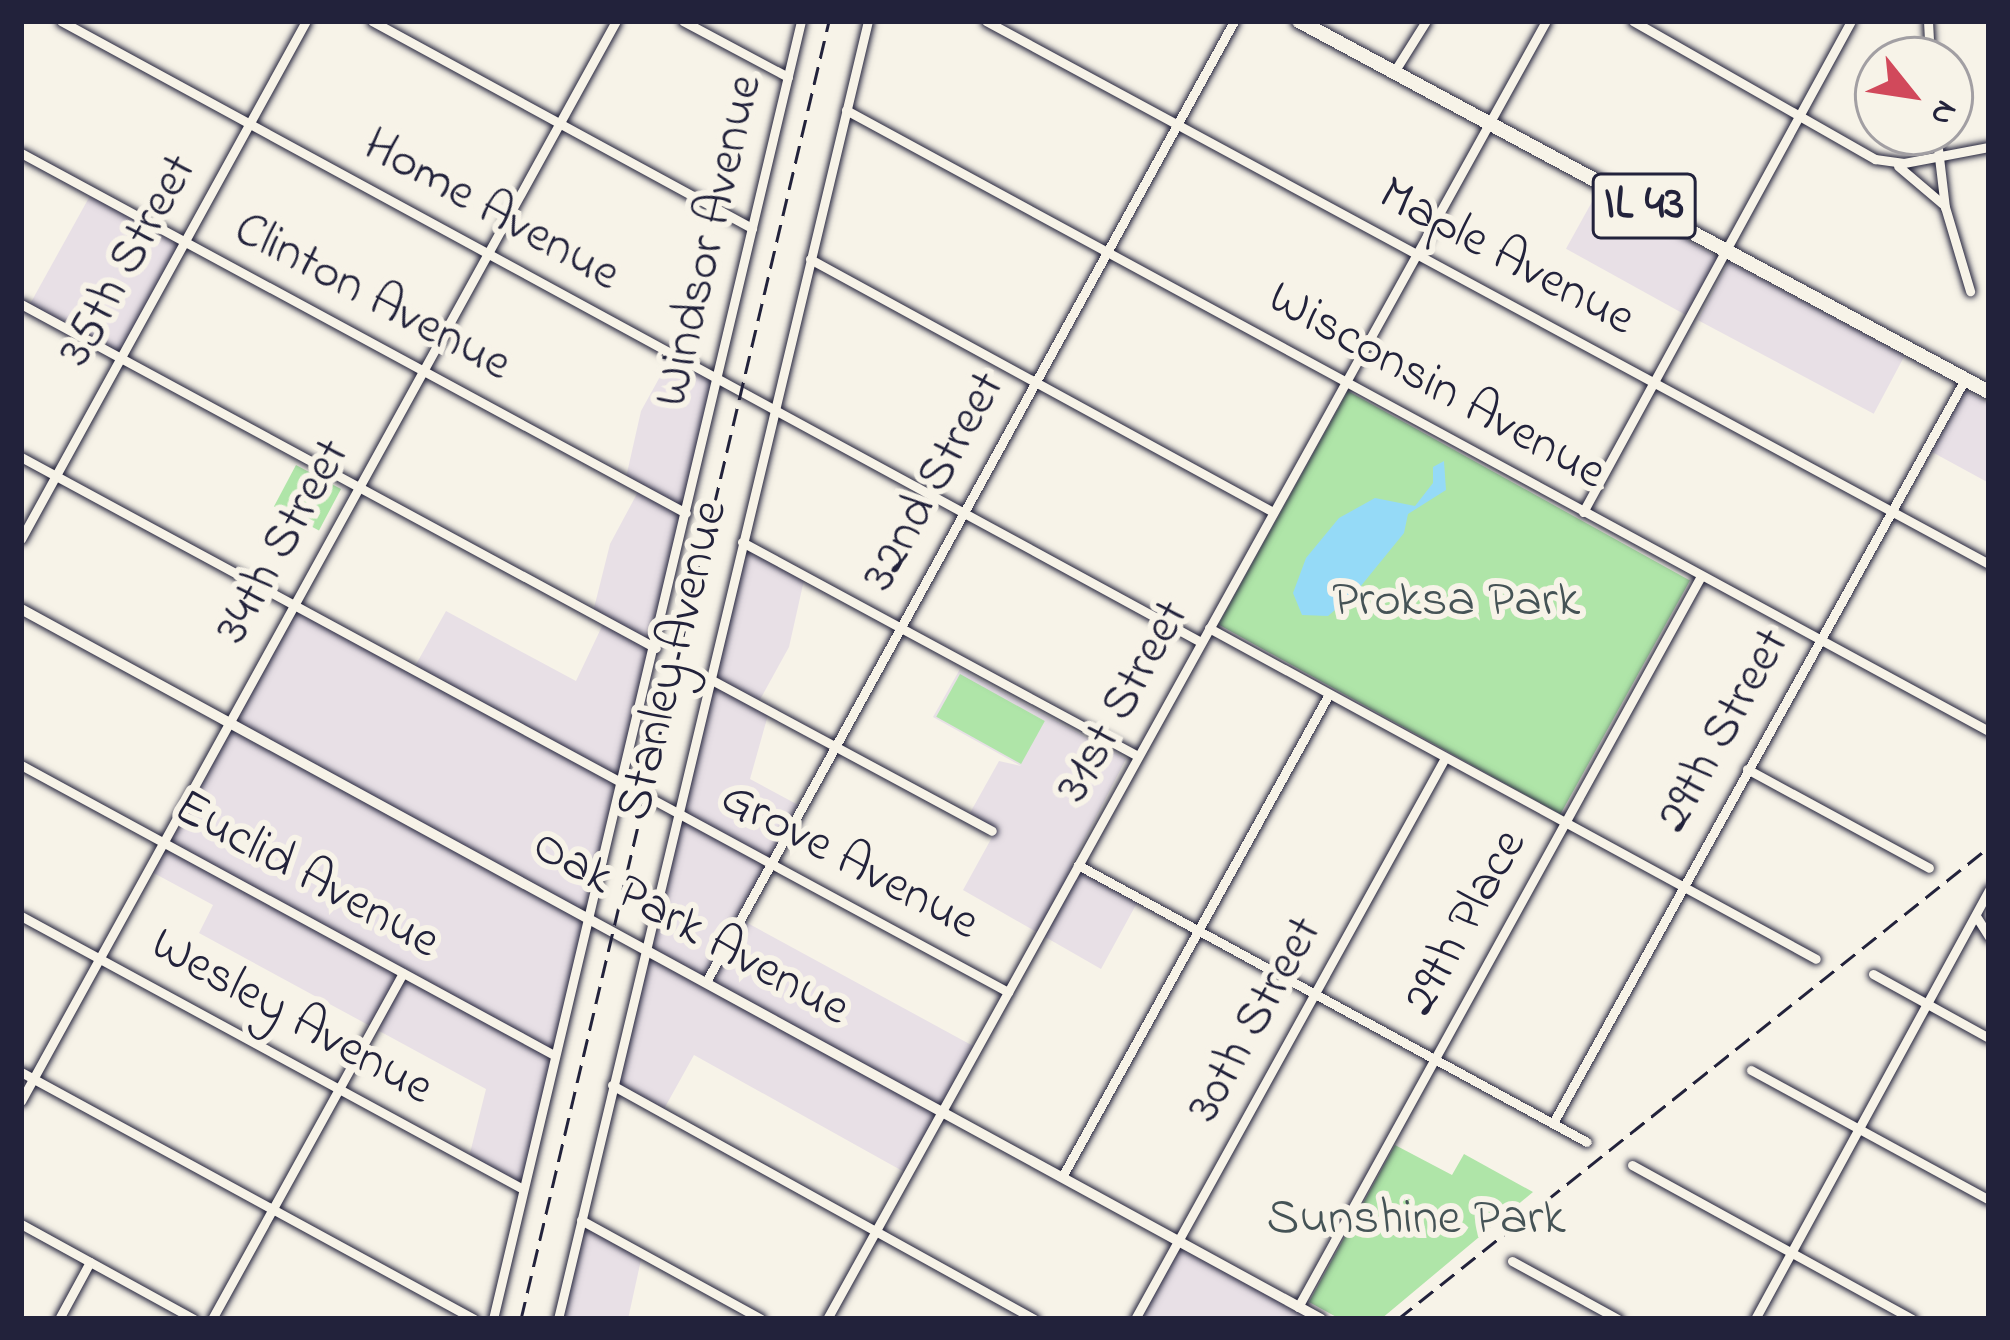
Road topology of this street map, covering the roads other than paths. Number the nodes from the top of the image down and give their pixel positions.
1 (61, 21) edge
2 (306, 21) edge
3 (372, 21) edge
4 (616, 21) edge
5 (682, 21) edge
6 (801, 21) edge
7 (868, 21) edge
8 (986, 21) edge
9 (1234, 21) edge
10 (1299, 21) edge
11 (1426, 21) edge
12 (1546, 21) edge
13 (1633, 21) edge
14 (1851, 21) edge
15 (1394, 72) junction
16 (788, 77) junction
17 (846, 110) junction
18 (1801, 116) junction
19 (559, 123) junction
20 (1488, 123) junction
21 (249, 124) junction
22 (1177, 124) junction
23 (21, 153) edge
24 (1930, 156) edge
25 (1939, 156) edge
26 (1893, 164) junction
27 (1946, 207) junction
28 (752, 227) junction
29 (184, 242) junction
30 (1728, 251) junction
31 (1106, 252) junction
32 (487, 253) junction
33 (1416, 254) junction
34 (810, 259) junction
35 (1970, 291) dead end
36 (21, 304) edge
37 (121, 358) junction
38 (424, 369) junction
39 (718, 379) junction
40 (1965, 379) junction
41 (1034, 382) junction
42 (1345, 382) junction
43 (1655, 383) junction
44 (1989, 392) edge
45 (774, 410) junction
46 (21, 457) edge
47 (56, 475) junction
48 (359, 487) junction
49 (1892, 511) junction
50 (963, 512) junction
51 (1273, 512) junction
52 (1583, 512) junction
53 (686, 513) junction
54 (21, 539) edge
55 (742, 542) junction
56 (1989, 564) edge
57 (1700, 576) junction
58 (294, 605) junction
59 (21, 609) edge
60 (898, 628) junction
61 (1209, 628) junction
62 (1820, 640) junction
63 (1202, 641) junction
64 (656, 648) junction
65 (710, 680) junction
66 (1329, 694) junction
67 (230, 723) junction
68 (1989, 731) edge
69 (834, 746) junction
70 (1138, 756) junction
71 (1445, 758) junction
72 (21, 766) edge
73 (1747, 769) junction
74 (618, 782) junction
75 (677, 814) junction
76 (1565, 824) junction
77 (992, 831) dead end
78 (163, 843) junction
79 (770, 864) junction
80 (1078, 865) junction
81 (1929, 868) dead end
82 (1682, 886) junction
83 (1989, 889) edge
84 (21, 916) edge
85 (586, 916) junction
86 (1976, 916) junction
87 (1200, 930) junction
88 (1989, 937) edge
89 (644, 948) junction
90 (100, 958) junction
91 (1816, 959) dead end
92 (403, 973) junction
93 (1873, 974) dead end
94 (706, 982) junction
95 (1008, 992) junction
96 (1315, 994) junction
97 (1927, 1004) junction
98 (1989, 1038) edge
99 (554, 1055) junction
100 (1435, 1059) junction
101 (1751, 1070) dead end
102 (21, 1072) edge
103 (33, 1078) junction
104 (613, 1085) junction
105 (339, 1089) junction
106 (21, 1101) edge
107 (942, 1111) junction
108 (1553, 1123) junction
109 (1860, 1128) junction
110 (1587, 1142) dead end
111 (1633, 1165) dead end
112 (1062, 1177) junction
113 (523, 1189) junction
114 (1989, 1200) edge
115 (272, 1209) junction
116 (581, 1220) junction
117 (21, 1224) edge
118 (876, 1231) junction
119 (1178, 1241) junction
120 (1791, 1253) junction
121 (90, 1262) junction
122 (1512, 1262) dead end
123 (1298, 1307) junction
124 (59, 1319) edge
125 (194, 1319) edge
126 (212, 1319) edge
127 (474, 1319) edge
128 (493, 1319) edge
129 (558, 1319) edge
130 (761, 1319) edge
131 (827, 1319) edge
132 (1034, 1319) edge
133 (1135, 1319) edge
134 (1321, 1319) edge
135 (1618, 1319) edge
136 (1755, 1319) edge
137 (1912, 1319) edge

1 - 21 street, Home Avenue
2 - 21 street, 35th Street
3 - 19 street
4 - 19 street, 34th Street
5 - 16 street
6 - 16 street, Windsor Avenue
7 - 17 street, Stanley Avenue
8 - 22 street, Maple Avenue
9 - 22 street, 32nd Street
10 - 15 main road, IL 43
11 - 15 street
12 - 20 street, 31st Street
13 - 18 street
14 - 18 street
15 - 20 main road, IL 43
16 - 28 street, Windsor Avenue
17 - 31 street, Wisconsin Avenue
17 - 34 street, Stanley Avenue
18 - 26 street
18 - 30 street
19 - 28 street
19 - 32 street, 34th Street
20 - 30 main road, IL 43
20 - 33 street, 31st Street
21 - 29 street, 35th Street
21 - 32 street, Home Avenue
22 - 31 street, 32nd Street
22 - 33 street, Maple Avenue
23 - 29 street, Clinton Avenue
24 - 26 street
25 - 27 street
26 - 27 street
27 - 35 street
28 - 39 street, Windsor Avenue
29 - 37 street, 35th Street
29 - 38 street, Clinton Avenue
30 - 40 main road, IL 43
30 - 43 street
31 - 41 street, 32nd Street
31 - 42 street, Wisconsin Avenue
32 - 38 street, 34th Street
32 - 39 street, Home Avenue
33 - 42 street, 31st Street
33 - 43 street, Maple Avenue
34 - 41 street
34 - 45 street, Stanley Avenue
36 - 37 street
37 - 47 street, 35th Street
37 - 48 street
38 - 48 street, 34th Street
38 - 53 street, Clinton Avenue
39 - 45 street, Home Avenue
39 - 53 street, Windsor Avenue
40 - 44 main road, IL 43
40 - 49 street, 29th Street
41 - 50 street, 32nd Street
41 - 51 street
42 - 51 street, 31st Street
42 - 52 street, Wisconsin Avenue
43 - 49 street, Maple Avenue
43 - 52 street
45 - 50 street, Home Avenue
45 - 55 street, Stanley Avenue
46 - 47 street, Grove Avenue
47 - 54 street, 35th Street
47 - 58 street, Grove Avenue
48 - 58 street, 34th Street
48 - 64 street
49 - 56 street, Maple Avenue
49 - 62 street, 29th Street
50 - 60 street, 32nd Street
50 - 63 street, Home Avenue
51 - 61 street, 31st Street
52 - 57 street, Wisconsin Avenue
53 - 64 street, Windsor Avenue
55 - 60 street
55 - 65 street, Stanley Avenue
57 - 62 street, Wisconsin Avenue
57 - 76 street, 29th Place
58 - 67 street, 34th Street
58 - 74 street, Grove Avenue
59 - 67 street, Oak Park Avenue
60 - 69 street, 32nd Street
60 - 70 street
61 - 63 street, 31st Street
61 - 66 street
62 - 68 street, Wisconsin Avenue
62 - 73 street, 29th Street
63 - 70 street, 31st Street
64 - 74 street, Windsor Avenue
65 - 69 street
65 - 75 street, Stanley Avenue
66 - 71 street
66 - 87 street
67 - 78 street, 34th Street
67 - 85 street, Oak Park Avenue
69 - 77 street
69 - 79 street, 32nd Street
70 - 80 street, 31st Street
71 - 76 street
71 - 96 street, 30th Street
72 - 78 street, Euclid Avenue
73 - 81 street
73 - 82 street, 29th Street
74 - 75 street, Grove Avenue
74 - 85 street, Windsor Avenue
75 - 79 street, Grove Avenue
75 - 89 street, Stanley Avenue
76 - 82 street
76 - 100 street, 29th Place
78 - 90 street, 34th Street
78 - 92 street, Euclid Avenue
79 - 94 street, 32nd Street
79 - 95 street, Grove Avenue
80 - 87 street
80 - 95 street, 31st Street
82 - 91 street
82 - 108 street, 29th Street
83 - 86 street
84 - 90 street, Wesley Avenue
85 - 89 street, Oak Park Avenue
85 - 99 street, Windsor Avenue
86 - 88 street
86 - 97 street
87 - 96 street
87 - 112 street
89 - 94 street, Oak Park Avenue
89 - 104 street, Stanley Avenue
90 - 103 street, 34th Street
90 - 105 street, Wesley Avenue
92 - 99 street, Euclid Avenue
92 - 105 street
93 - 97 street
94 - 107 street, Oak Park Avenue
95 - 107 street, 31st Street
96 - 100 street
96 - 119 street, 30th Street
97 - 98 street
97 - 109 street
99 - 113 street, Windsor Avenue
100 - 108 street
100 - 123 street, 29th Place
101 - 109 street
102 - 103 street
103 - 106 street, 34th Street
103 - 115 street
104 - 116 street, Stanley Avenue
104 - 118 street
105 - 113 street, Wesley Avenue
105 - 115 street
107 - 112 street, Oak Park Avenue
107 - 118 street, 31st Street
108 - 110 street
109 - 114 street
109 - 120 street
111 - 120 street
112 - 119 street, Oak Park Avenue
113 - 128 street, Windsor Avenue
115 - 126 street
115 - 127 street
116 - 129 street, Stanley Avenue
116 - 130 street
117 - 121 street
118 - 131 street, 31st Street
118 - 132 street
119 - 123 street, Oak Park Avenue
119 - 133 street, 30th Street
120 - 136 street
120 - 137 street
121 - 124 street
121 - 125 street
122 - 135 street
123 - 134 street, Oak Park Avenue

